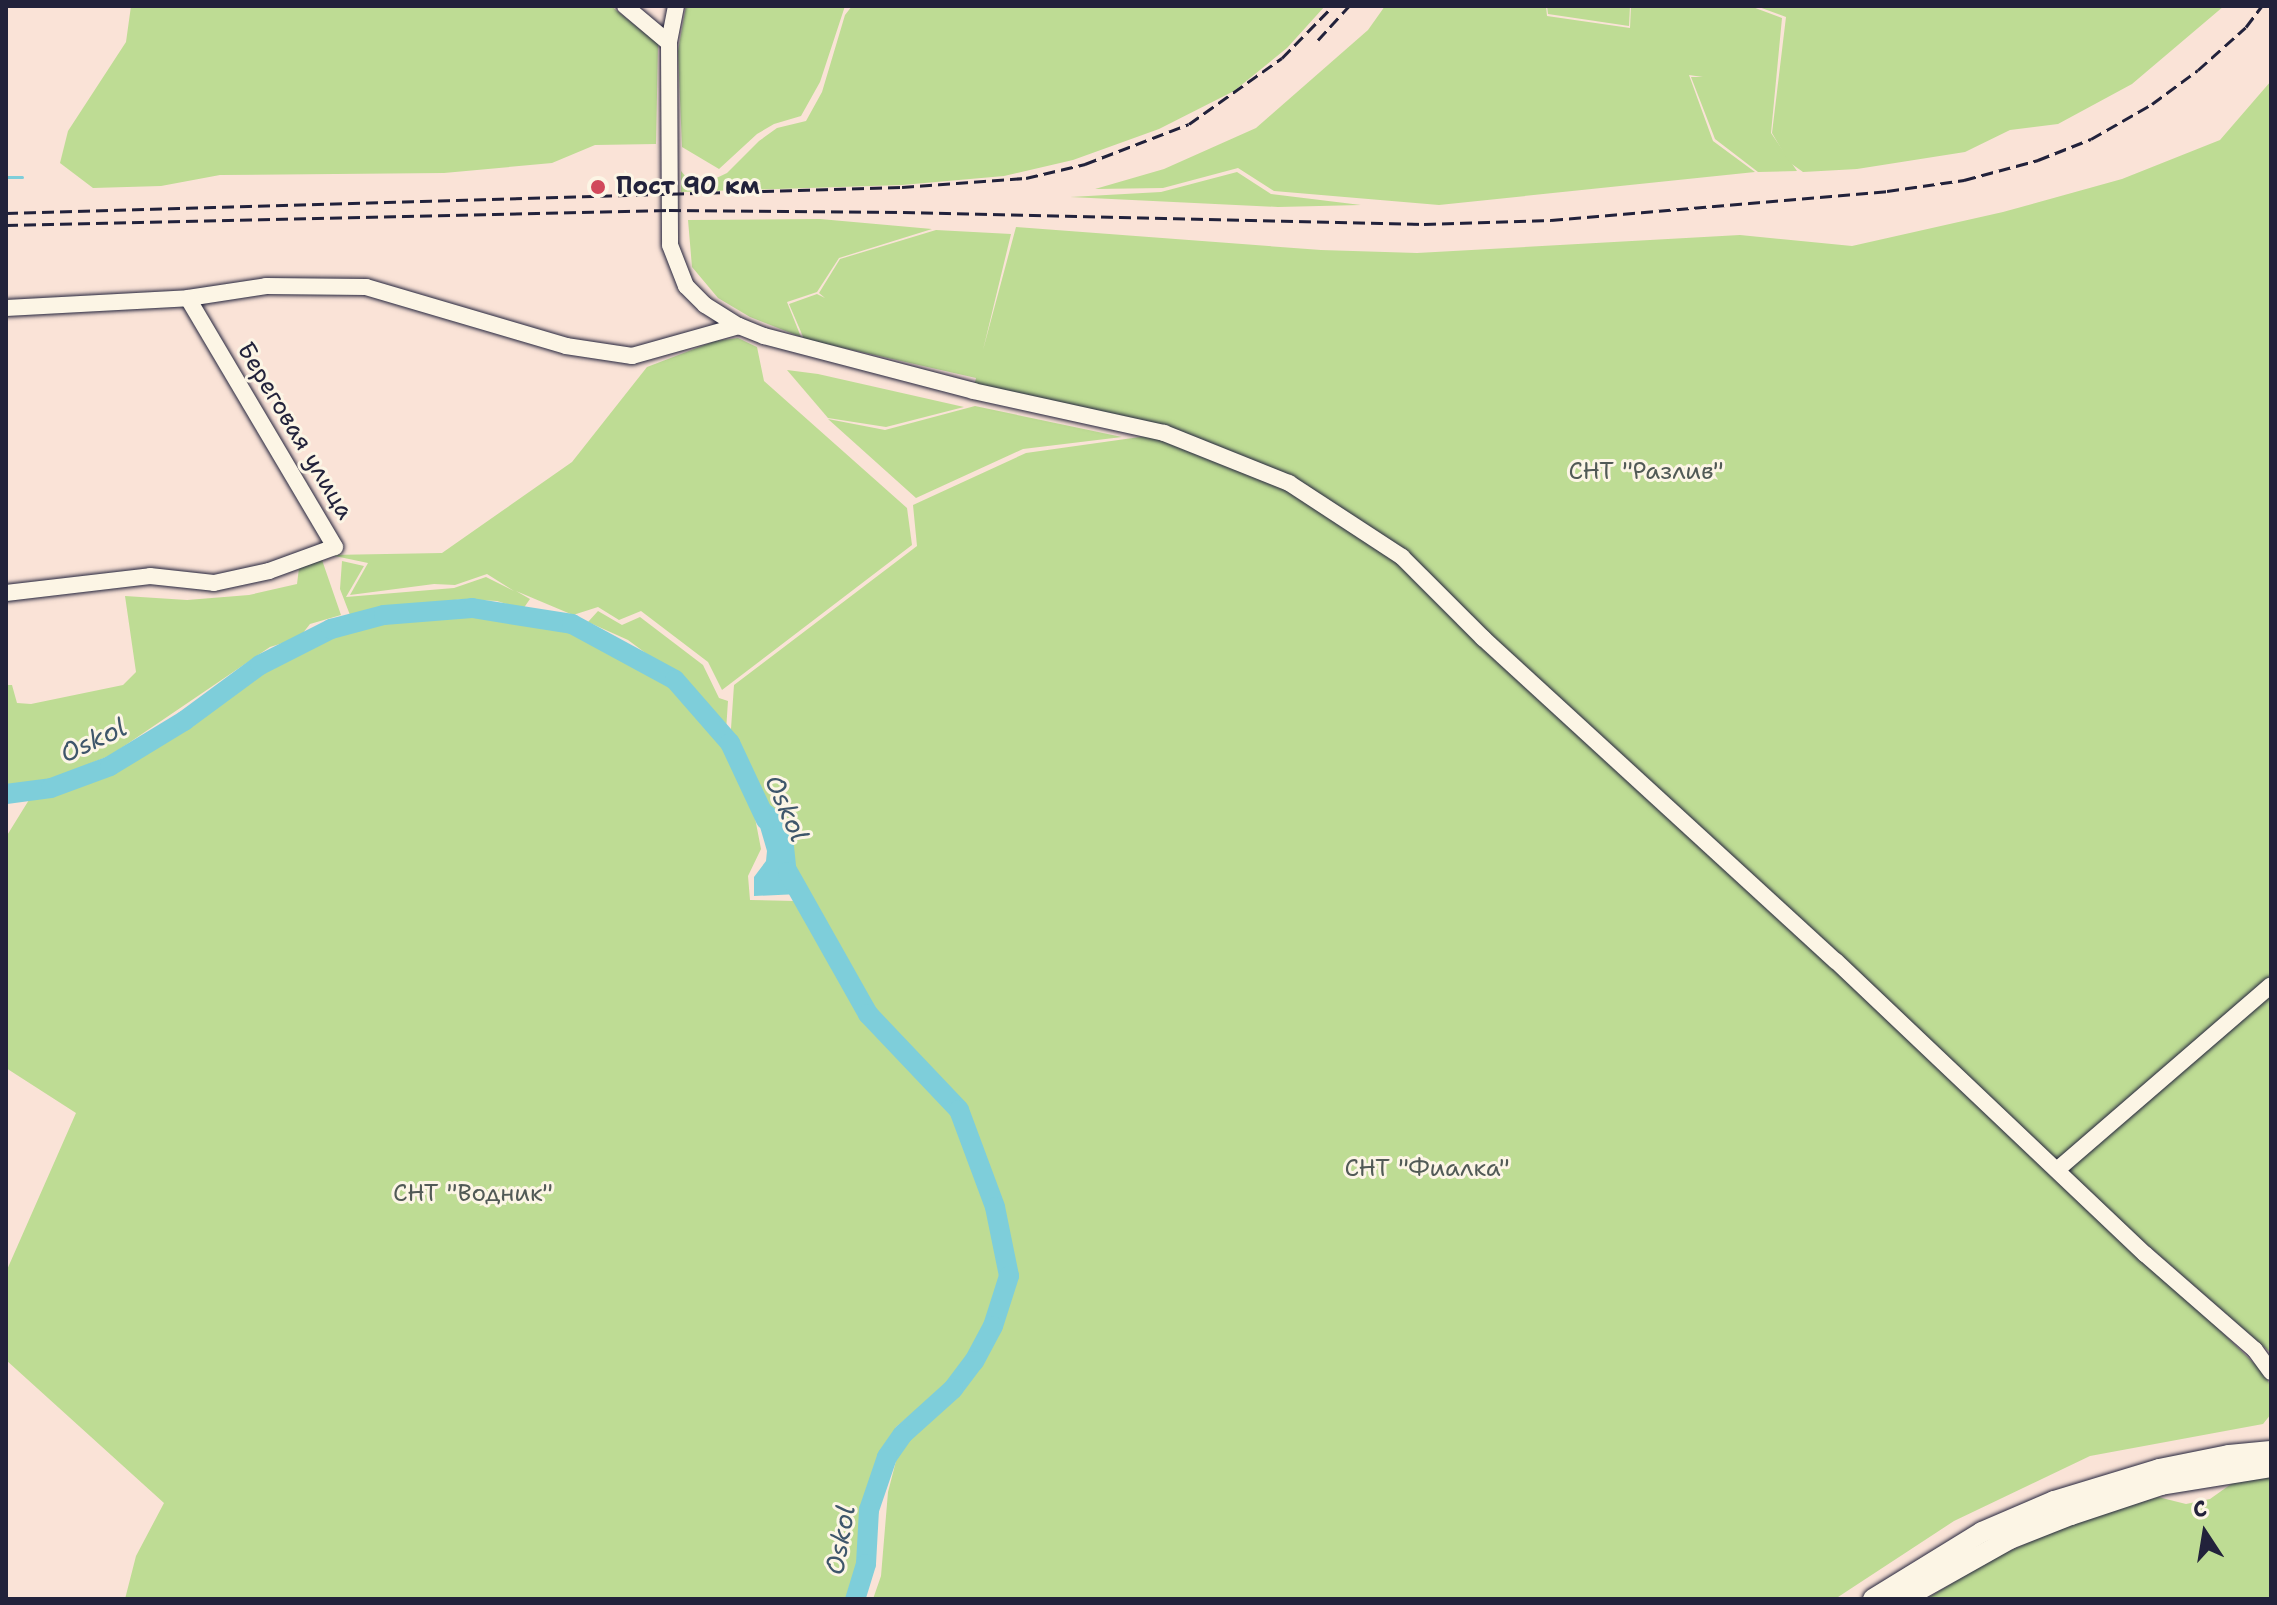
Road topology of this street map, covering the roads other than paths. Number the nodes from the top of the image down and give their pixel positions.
1 (625, 6) edge
2 (676, 6) edge
3 (669, 43) junction
4 (188, 298) junction
5 (6, 308) edge
6 (739, 326) junction
7 (6, 593) edge
8 (2271, 985) edge
9 (2058, 1169) junction
10 (2271, 1372) edge
11 (2271, 1451) edge
12 (2271, 1467) edge
13 (1873, 1599) edge
14 (1903, 1599) edge

1 - 3 street
2 - 3 street
3 - 6 street
4 - 5 street
4 - 6 street
4 - 7 street, Береговая улица
6 - 9 street
8 - 9 street
9 - 10 street
11 - 13 main road
12 - 14 main road

